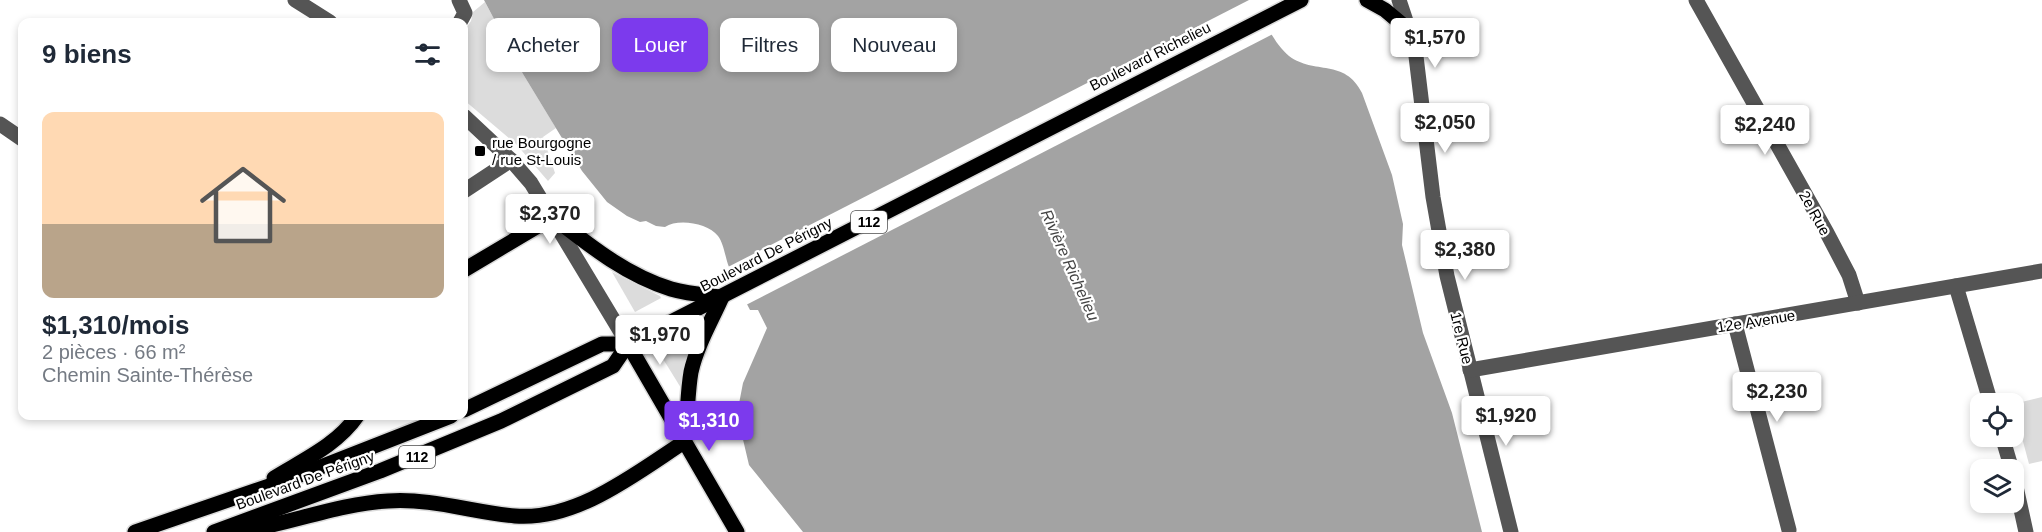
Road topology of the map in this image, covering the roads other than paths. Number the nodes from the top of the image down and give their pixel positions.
1 (295, 0) edge
2 (459, 0) edge
3 (1301, 0) edge
4 (1367, 0) edge
5 (1399, 0) edge
6 (1696, 0) edge
7 (324, 18) edge
8 (462, 18) edge
9 (1410, 31) junction
10 (468, 120) edge
11 (0, 124) edge
12 (18, 136) edge
13 (1017, 146) joint
14 (512, 159) junction
15 (468, 188) edge
16 (553, 217) junction
17 (468, 268) edge
18 (2042, 271) edge
19 (1956, 286) junction
20 (722, 297) junction
21 (1858, 303) junction
22 (1735, 324) junction
23 (628, 344) junction
24 (1470, 370) junction
25 (1988, 393) edge
26 (468, 408) edge
27 (354, 420) edge
28 (441, 420) edge
29 (684, 442) junction
30 (246, 494) junction
31 (2022, 513) edge
32 (1789, 530) dead end
33 (135, 532) edge
34 (214, 532) edge
35 (236, 532) edge
36 (737, 532) edge
37 (1511, 532) edge
38 (2026, 532) edge

1 - 7 street
2 - 8 street
3 - 13 main road, Boulevard Richelieu / 112
4 - 9 main road
5 - 9 street, 1re Rue
6 - 21 street, 2e Rue
9 - 24 street, 1re Rue
10 - 14 street
11 - 12 street
13 - 20 main road, Boulevard De Périgny / 112
14 - 15 street
14 - 16 street
16 - 17 main road
16 - 20 main road
16 - 23 street
18 - 19 street, 12e Avenue
19 - 21 street, 12e Avenue
19 - 25 street
20 - 23 main road, Boulevard De Périgny / 112
20 - 29 main road
21 - 22 street, 12e Avenue
22 - 24 street, 12e Avenue
22 - 32 street
23 - 26 main road, Boulevard De Périgny / 112
23 - 29 main road
23 - 34 main road, Boulevard De Périgny / 112
24 - 37 street, 1re Rue
27 - 30 main road
28 - 30 main road, Boulevard De Périgny / 112
29 - 35 main road
29 - 36 main road
30 - 33 main road, Boulevard De Périgny / 112
31 - 38 street

